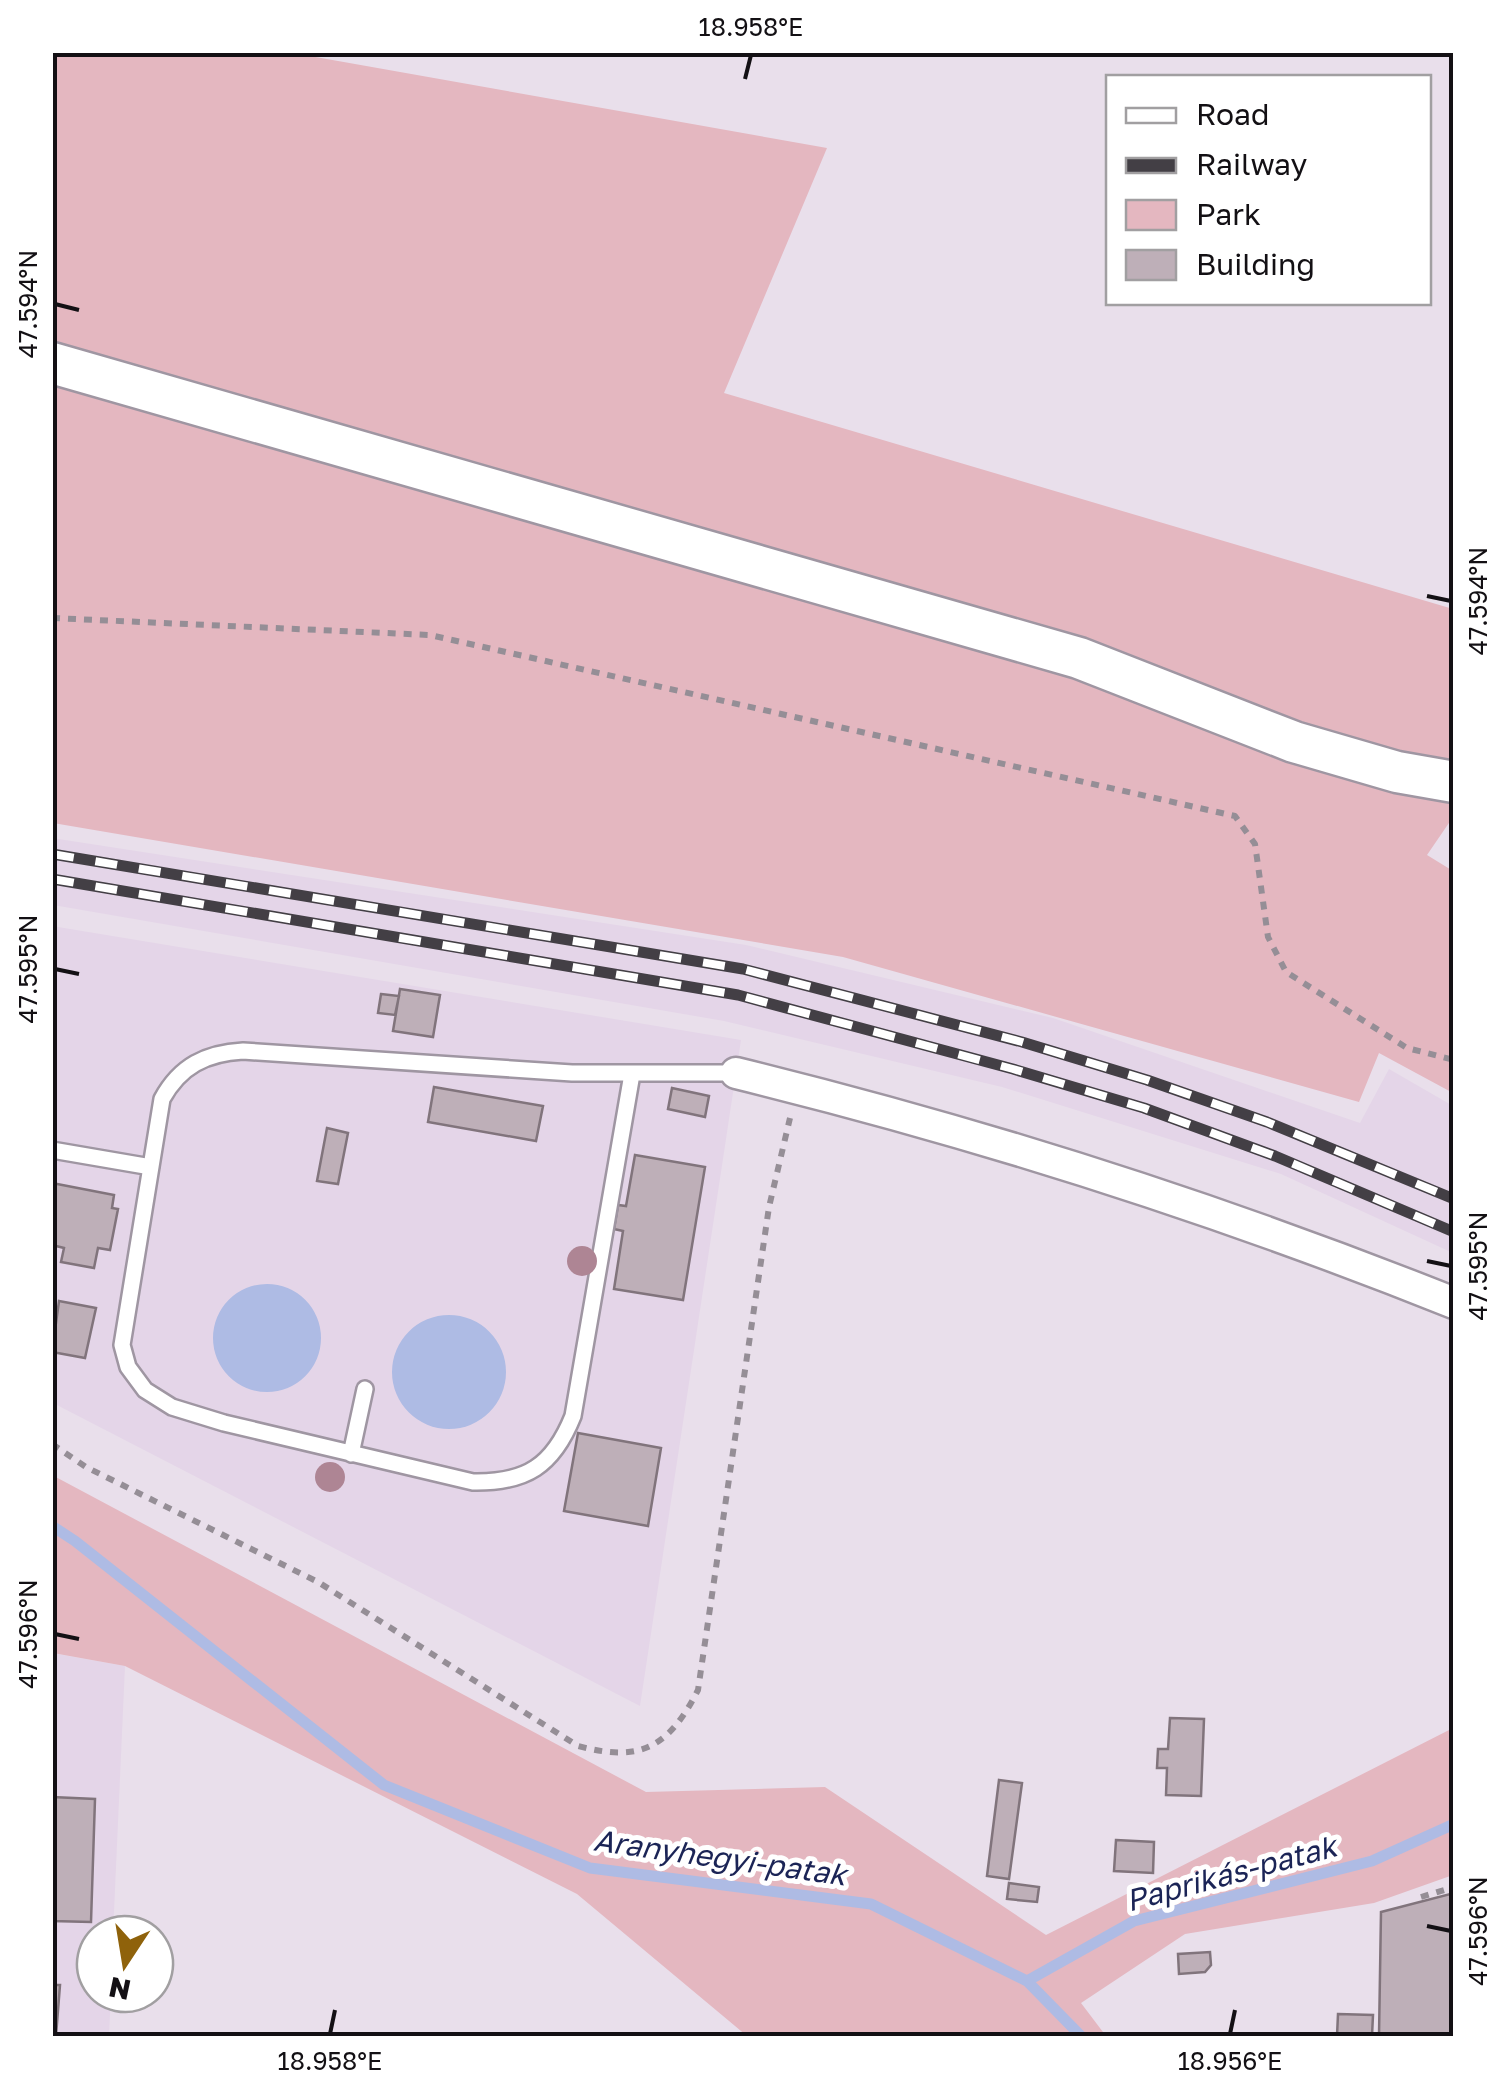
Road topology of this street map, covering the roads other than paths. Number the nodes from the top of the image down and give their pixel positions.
1 (52, 363) edge
2 (1397, 772) junction
3 (1454, 782) edge
4 (1454, 801) edge
5 (736, 1073) joint
6 (632, 1074) junction
7 (52, 1150) edge
8 (151, 1166) junction
9 (1454, 1302) edge
10 (365, 1389) dead end
11 (351, 1454) junction

1 - 2 street
2 - 3 street
2 - 4 street
5 - 6 lane
5 - 9 street
6 - 8 lane
6 - 11 lane
7 - 8 lane
8 - 11 lane
10 - 11 lane

